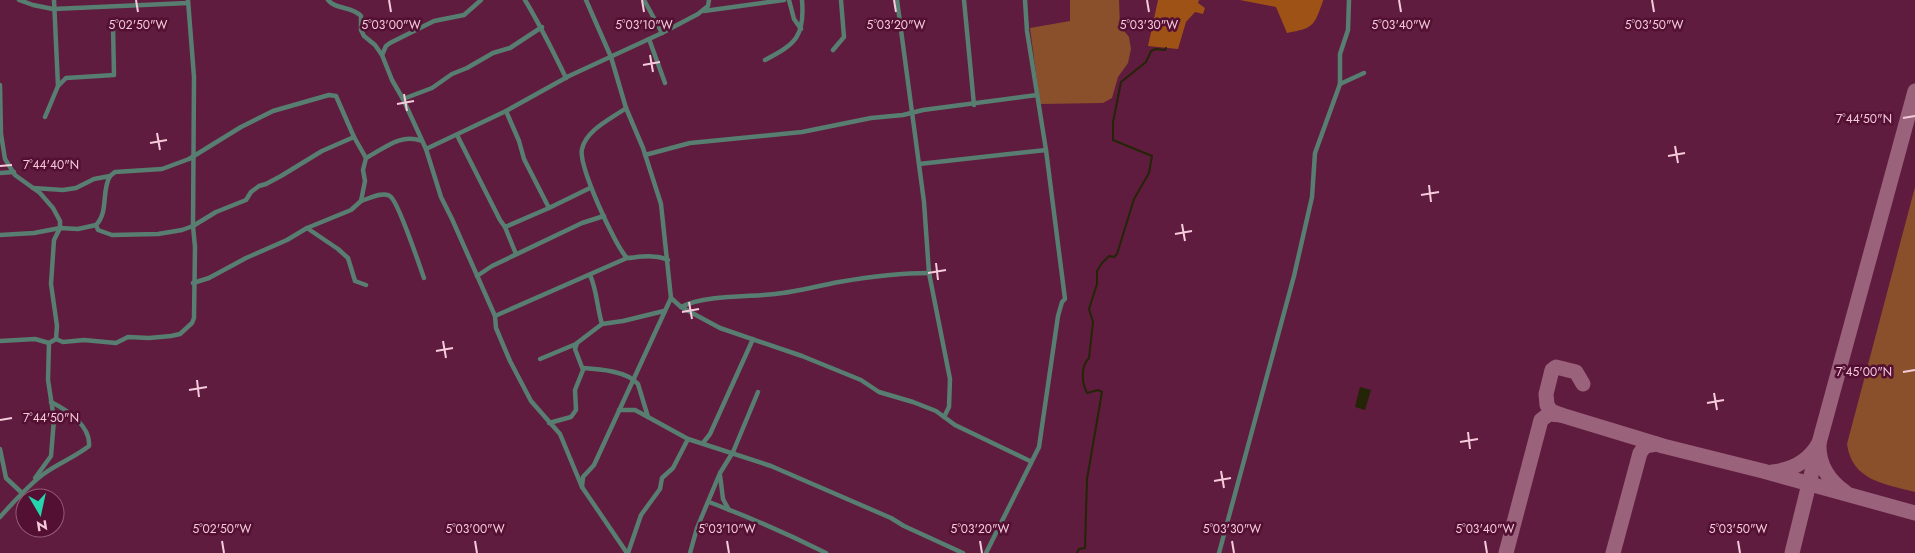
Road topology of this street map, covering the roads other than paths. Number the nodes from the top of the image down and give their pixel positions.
1 (19, 0) edge
2 (54, 0) edge
3 (328, 0) edge
4 (481, 0) edge
5 (525, 0) edge
6 (586, 0) edge
7 (644, 0) edge
8 (709, 0) edge
9 (784, 0) edge
10 (789, 0) edge
11 (802, 0) edge
12 (841, 0) edge
13 (896, 0) edge
14 (964, 0) edge
15 (1025, 0) edge
16 (1349, 0) edge
17 (188, 2) edge
18 (53, 9) junction
19 (704, 11) junction
20 (114, 26) dead end
21 (542, 27) junction
22 (801, 28) junction
23 (662, 33) junction
24 (650, 39) junction
25 (375, 45) junction
26 (386, 46) junction
27 (833, 50) dead end
28 (382, 55) junction
29 (611, 57) junction
30 (765, 60) dead end
31 (1364, 73) dead end
32 (566, 78) junction
33 (665, 83) dead end
34 (1340, 84) junction
35 (0, 85) edge
36 (58, 86) junction
37 (1038, 95) junction
38 (403, 99) junction
39 (974, 104) junction
40 (626, 108) junction
41 (506, 110) junction
42 (912, 113) junction
43 (45, 117) dead end
44 (457, 134) junction
45 (354, 137) junction
46 (422, 141) junction
47 (426, 149) junction
48 (1046, 150) junction
49 (645, 156) junction
50 (193, 157) junction
51 (366, 158) junction
52 (919, 164) junction
53 (14, 172) junction
54 (0, 173) edge
55 (110, 176) junction
56 (33, 188) junction
57 (590, 188) junction
58 (361, 201) junction
59 (549, 208) junction
60 (604, 216) junction
61 (96, 225) junction
62 (193, 226) junction
63 (505, 227) junction
64 (60, 228) junction
65 (307, 228) junction
66 (0, 235) edge
67 (516, 254) junction
68 (627, 258) junction
69 (668, 260) junction
70 (930, 273) junction
71 (590, 275) junction
72 (477, 276) junction
73 (424, 278) dead end
74 (193, 283) junction
75 (366, 285) dead end
76 (671, 298) junction
77 (681, 307) junction
78 (664, 311) junction
79 (495, 316) junction
80 (602, 324) junction
81 (56, 339) junction
82 (753, 339) junction
83 (0, 340) edge
84 (49, 343) junction
85 (577, 343) junction
86 (540, 359) dead end
87 (583, 368) junction
88 (634, 380) junction
89 (758, 392) dead end
90 (51, 402) junction
91 (619, 410) junction
92 (648, 417) junction
93 (944, 417) junction
94 (549, 423) junction
95 (688, 439) junction
96 (703, 443) junction
97 (0, 449) edge
98 (733, 452) junction
99 (1030, 461) junction
100 (720, 473) junction
101 (29, 486) joint
102 (582, 487) junction
103 (17, 488) edge
104 (15, 501) edge
105 (709, 502) junction
106 (729, 510) junction
107 (0, 517) edge
108 (627, 553) edge
109 (690, 553) edge
110 (826, 553) edge
111 (963, 553) edge
112 (986, 553) edge
113 (1219, 553) edge

1 - 18 street
2 - 18 street
3 - 25 street
4 - 26 street
5 - 21 street
6 - 29 street
7 - 23 street
8 - 19 street
9 - 19 street
10 - 22 street
11 - 22 street
12 - 27 street
13 - 42 street
14 - 39 street
15 - 37 street
16 - 34 street
17 - 18 street
17 - 50 street
18 - 36 street
19 - 23 street
20 - 36 street
21 - 32 street
21 - 38 street
22 - 30 street
23 - 24 street
24 - 29 street
24 - 33 street
25 - 26 street
25 - 28 street
26 - 28 street
28 - 38 street
29 - 32 street
29 - 40 street
31 - 34 street
32 - 41 street
34 - 113 street
35 - 53 street
36 - 43 street
37 - 39 street
37 - 48 street
38 - 46 street
39 - 42 street
40 - 49 street
40 - 57 street
41 - 44 street
41 - 59 street
42 - 49 street
42 - 52 street
44 - 47 street
44 - 63 street
45 - 50 street
45 - 51 street
45 - 62 street
46 - 47 street
46 - 51 street
47 - 72 street
48 - 52 street
48 - 99 street
49 - 69 street
50 - 55 street
50 - 62 street
51 - 58 street
52 - 70 street
53 - 54 street
53 - 56 street
55 - 56 street
55 - 61 street
56 - 64 street
57 - 59 street
57 - 60 street
58 - 65 street
58 - 73 street
59 - 63 street
60 - 67 street
60 - 68 street
61 - 62 street
61 - 64 street
62 - 74 street
63 - 67 street
64 - 66 street
64 - 81 street
65 - 74 street
65 - 75 street
67 - 72 street
68 - 69 street
68 - 71 street
69 - 76 street
70 - 77 street
70 - 93 street
71 - 79 street
71 - 80 street
72 - 79 street
74 - 81 street
76 - 77 street
76 - 78 street
77 - 82 street
78 - 80 street
78 - 88 street
79 - 94 street
80 - 85 street
81 - 84 street
82 - 93 street
82 - 96 street
83 - 84 street
84 - 90 street
85 - 86 street
85 - 87 street
87 - 88 street
87 - 94 street
88 - 91 street
88 - 92 street
89 - 98 street
90 - 101 street
90 - 101 street
91 - 92 street
91 - 102 street
92 - 95 street
93 - 99 street
94 - 102 street
95 - 96 street
95 - 108 street
96 - 98 street
97 - 103 street
98 - 100 street
98 - 111 street
99 - 112 street
100 - 105 street
100 - 106 street
102 - 108 street
104 - 107 street
105 - 106 street
105 - 109 street
106 - 110 street

